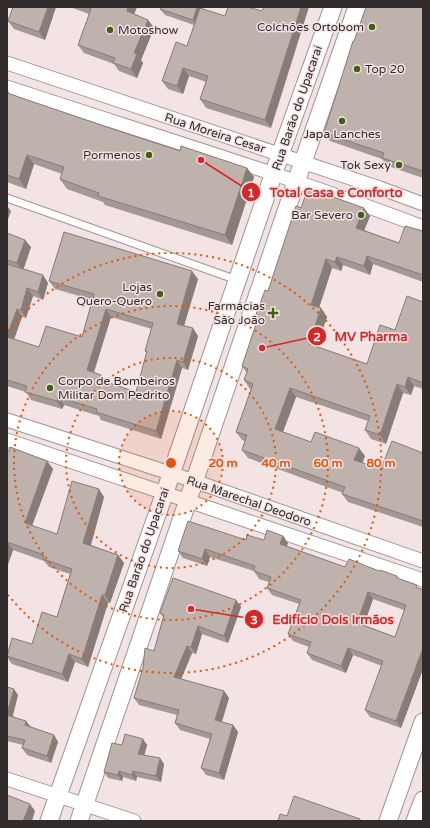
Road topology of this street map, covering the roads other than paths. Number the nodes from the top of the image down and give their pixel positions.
1 (333, 7) edge
2 (357, 7) edge
3 (7, 63) edge
4 (7, 87) edge
5 (128, 104) junction
6 (121, 125) junction
7 (280, 155) junction
8 (303, 162) junction
9 (274, 174) junction
10 (296, 182) junction
11 (380, 188) junction
12 (7, 198) edge
13 (423, 204) edge
14 (374, 209) junction
15 (423, 227) edge
16 (237, 280) junction
17 (7, 420) edge
18 (30, 427) junction
19 (7, 440) edge
20 (24, 445) junction
21 (170, 474) junction
22 (194, 481) junction
23 (165, 492) junction
24 (189, 500) junction
25 (335, 530) junction
26 (330, 548) junction
27 (423, 561) edge
28 (423, 580) edge
29 (118, 625) junction
30 (143, 634) junction
31 (422, 729) edge
32 (7, 779) edge
33 (58, 796) junction
34 (423, 800) edge
35 (85, 805) junction
36 (49, 821) edge
37 (79, 821) edge
38 (134, 821) edge
39 (388, 821) edge
40 (415, 821) edge

1 - 7 street, Rua Barão do Upacarai
2 - 8 street, Rua Barão do Upacarai
3 - 5 street, Rua Moreira Cesar
4 - 6 street, Rua Moreira Cesar
5 - 6 street
5 - 7 street, Rua Moreira Cesar
6 - 9 street, Rua Moreira Cesar
7 - 8 street, Rua Moreira Cesar
7 - 9 street, Rua Barão do Upacarai
8 - 10 street, Rua Barão do Upacarai
8 - 11 street, Rua Moreira Cesar
9 - 10 street, Rua Moreira Cesar
9 - 16 street, Rua Barão do Upacarai
10 - 14 street, Rua Moreira Cesar
10 - 22 street, Rua Barão do Upacarai
11 - 13 street, Rua Moreira Cesar
11 - 14 street
12 - 16 lane
14 - 15 street, Rua Moreira Cesar
16 - 21 street, Rua Barão do Upacarai
17 - 18 street, Rua Marechal Deodoro
18 - 20 street
18 - 21 street, Rua Marechal Deodoro
19 - 20 street, Rua Marechal Deodoro
20 - 23 street, Rua Marechal Deodoro
21 - 22 street, Rua Marechal Deodoro
21 - 23 street, Rua Barão do Upacarai
22 - 24 street, Rua Barão do Upacarai
22 - 25 street, Rua Marechal Deodoro
23 - 24 street, Rua Marechal Deodoro
23 - 29 street, Rua Barão do Upacarai
24 - 26 street, Rua Marechal Deodoro
24 - 30 street, Rua Barão do Upacarai
25 - 26 street
25 - 27 street, Rua Marechal Deodoro
26 - 28 street, Rua Marechal Deodoro
29 - 30 street
29 - 33 street, Rua Barão do Upacarai
30 - 35 street, Rua Barão do Upacarai
31 - 39 street
32 - 33 street
33 - 35 street
33 - 36 street, Rua Barão do Upacarai
34 - 40 street
35 - 37 street, Rua Barão do Upacarai
35 - 38 street

